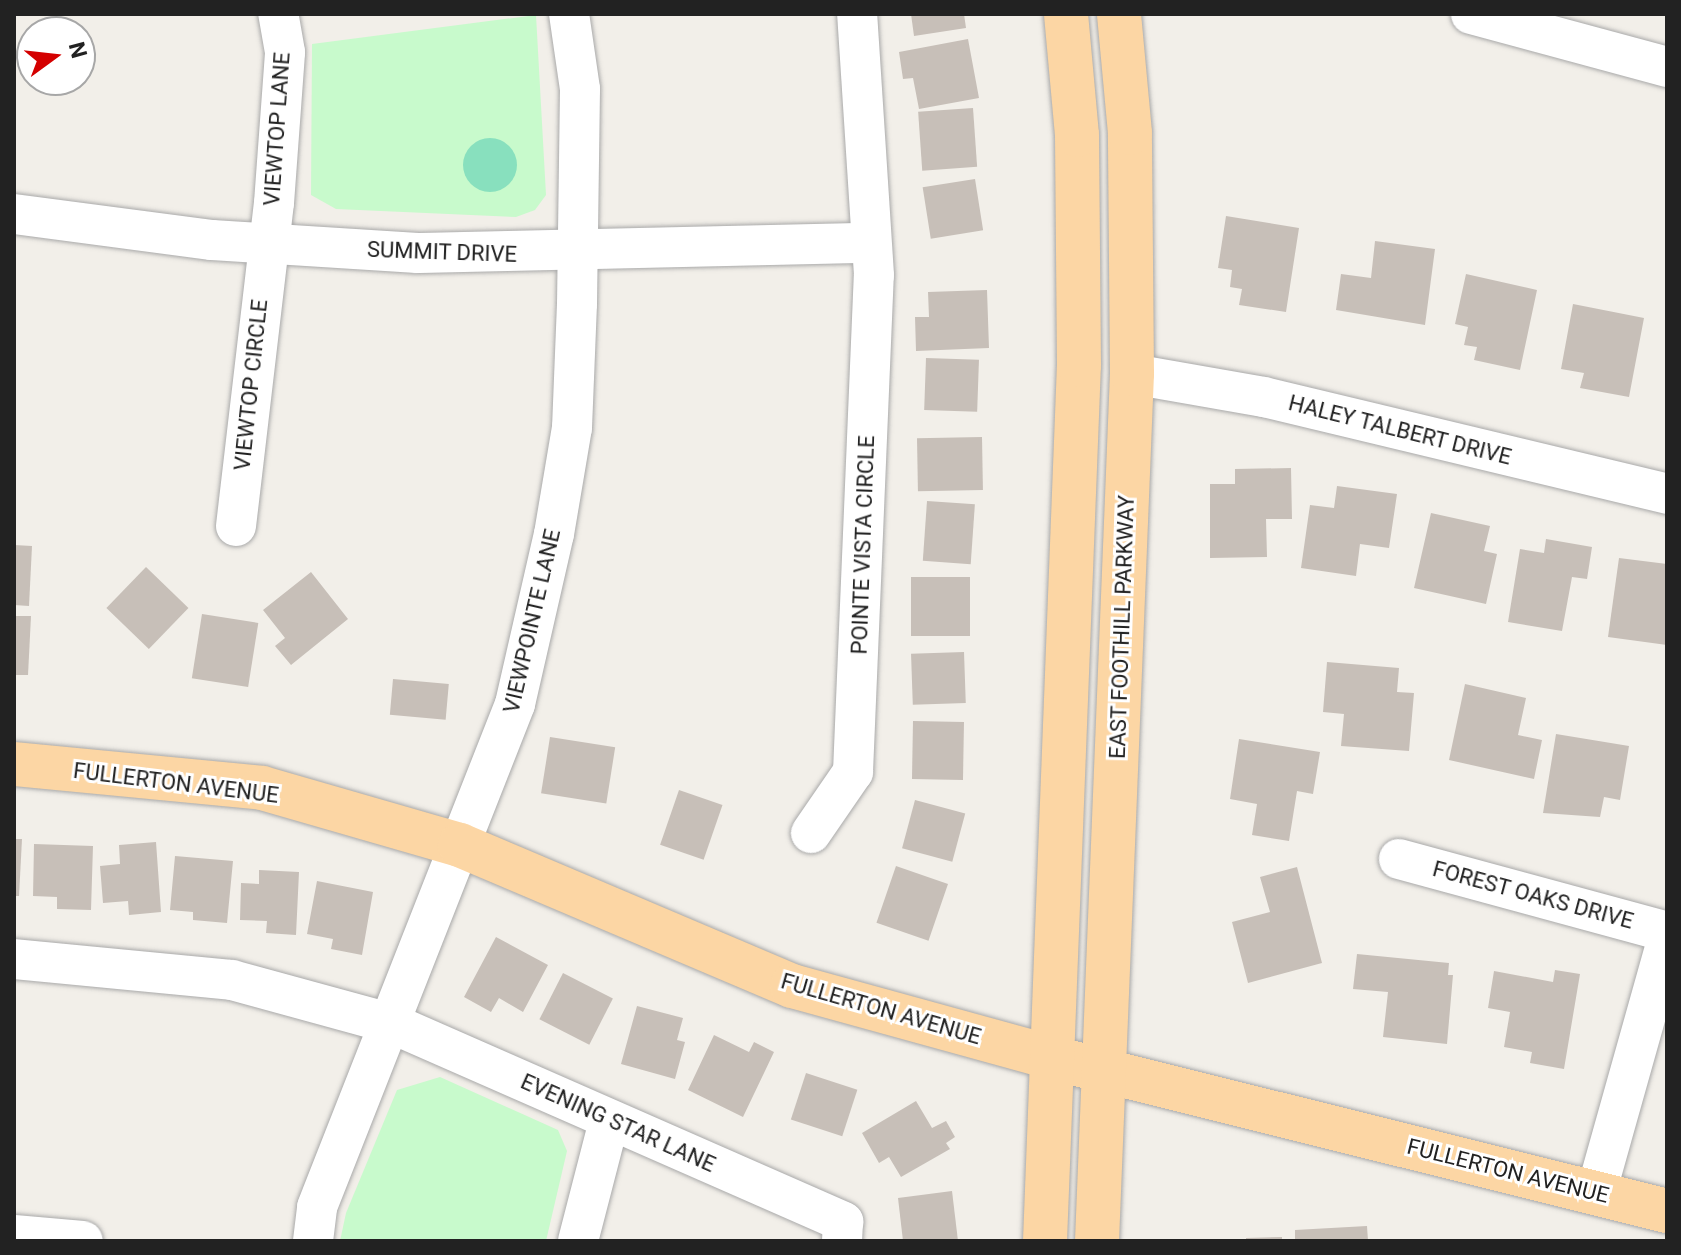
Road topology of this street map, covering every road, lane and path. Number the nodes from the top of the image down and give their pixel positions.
1 (278, 14) edge
2 (569, 14) edge
3 (857, 14) edge
4 (1066, 14) edge
5 (1119, 14) edge
6 (1471, 14) edge
7 (1667, 67) edge
8 (14, 214) edge
9 (871, 243) junction
10 (268, 244) junction
11 (577, 253) junction
12 (1132, 374) junction
13 (1667, 494) edge
14 (236, 526) dead end
15 (14, 764) edge
16 (811, 833) dead end
17 (460, 845) junction
18 (1399, 859) dead end
19 (1667, 932) edge
20 (1667, 940) edge
21 (14, 959) edge
22 (393, 1024) junction
23 (1053, 1058) junction
24 (1105, 1070) junction
25 (609, 1121) junction
26 (1596, 1193) junction
27 (1667, 1211) edge
28 (842, 1231) edge
29 (14, 1235) edge
30 (83, 1241) edge
31 (313, 1241) edge
32 (578, 1241) edge
33 (1045, 1241) edge
34 (1097, 1241) edge

1 - 10 street, VIEWTOP LANE
2 - 11 street, VIEWPOINTE LANE
3 - 9 street, POINTE VISTA CIRCLE
4 - 23 main road
5 - 12 main road, EAST FOOTHILL PARKWAY
6 - 7 street
8 - 10 street, SUMMIT DRIVE
9 - 11 street, SUMMIT DRIVE
9 - 16 street, POINTE VISTA CIRCLE
10 - 11 street, SUMMIT DRIVE
10 - 14 street, VIEWTOP CIRCLE
11 - 17 street, VIEWPOINTE LANE
12 - 13 street, HALEY TALBERT DRIVE
12 - 24 main road, EAST FOOTHILL PARKWAY
15 - 17 main road, FULLERTON AVENUE
17 - 22 street, VIEWPOINTE LANE
17 - 23 main road, FULLERTON AVENUE
18 - 19 street, FOREST OAKS DRIVE
20 - 26 street
21 - 22 street, EVENING STAR LANE
22 - 25 street, EVENING STAR LANE
22 - 31 street, VIEWPOINTE LANE
23 - 24 main road, FULLERTON AVENUE
23 - 33 main road
24 - 26 main road, FULLERTON AVENUE
24 - 34 main road, EAST FOOTHILL PARKWAY
25 - 28 street, EVENING STAR LANE
25 - 32 street
26 - 27 main road, FULLERTON AVENUE
29 - 30 street

